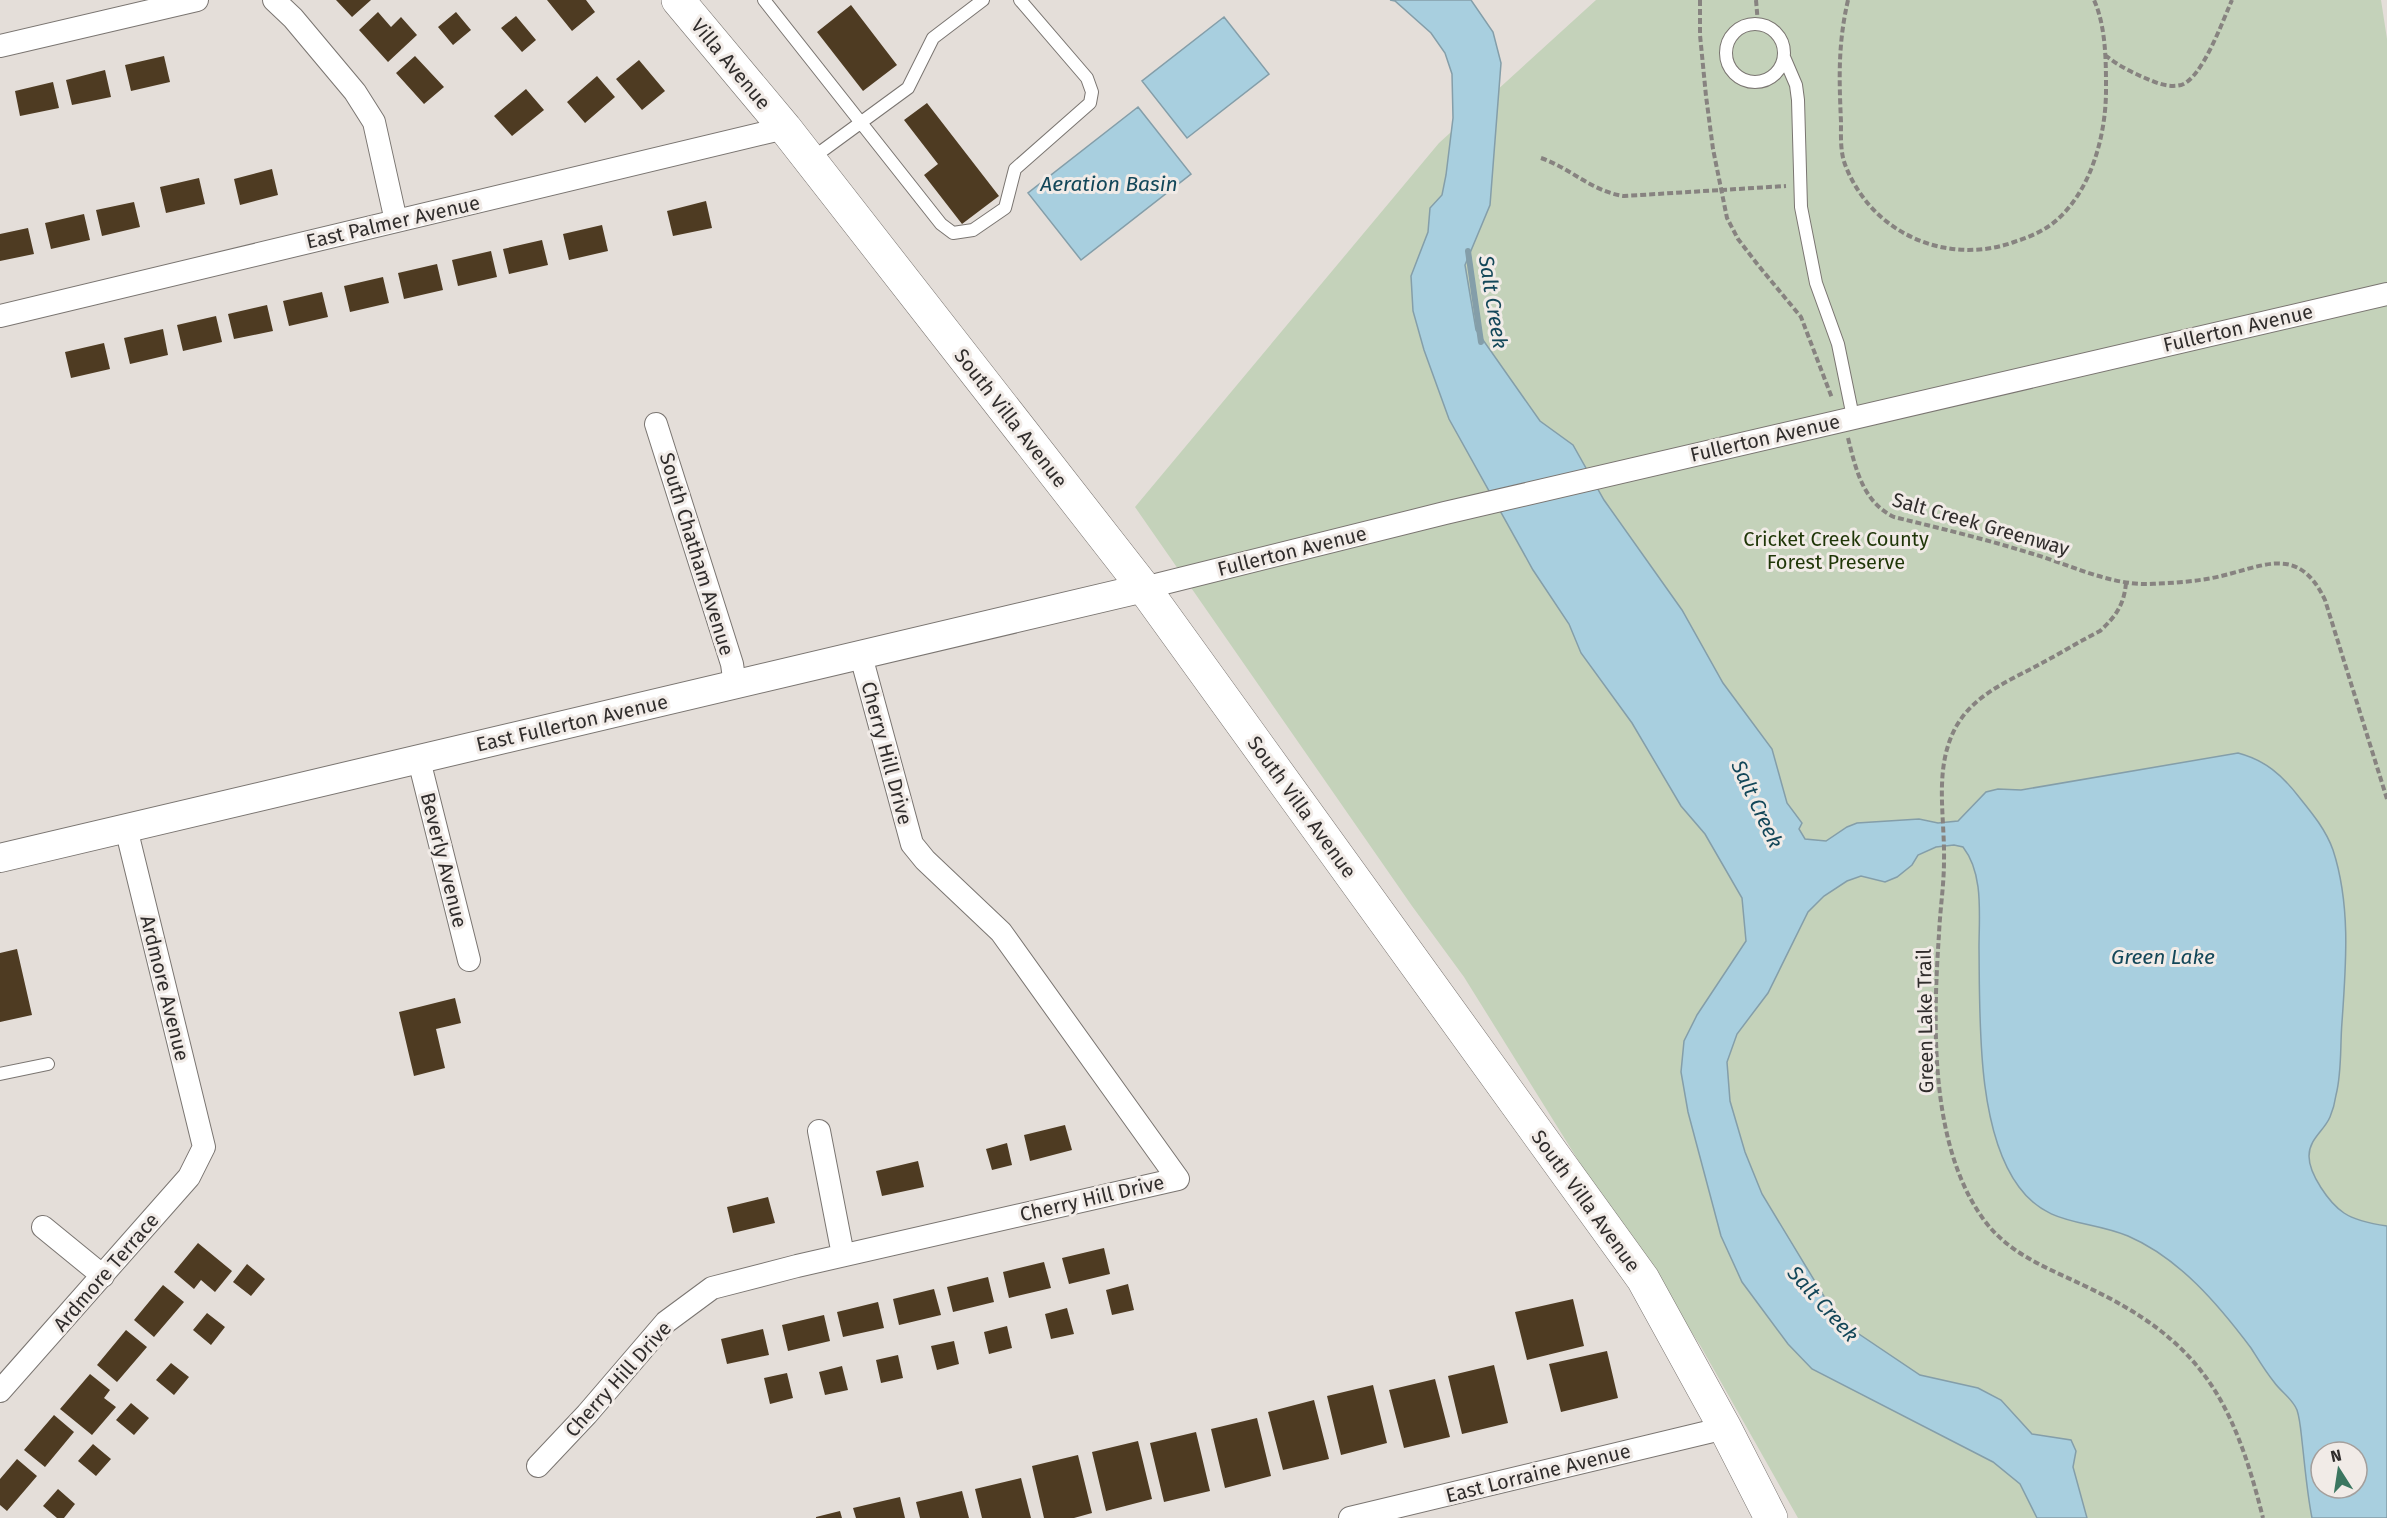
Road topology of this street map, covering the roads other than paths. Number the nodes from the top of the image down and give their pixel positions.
1 (197, 0) edge
2 (274, 0) edge
3 (764, 0) edge
4 (983, 0) edge
5 (1020, 0) edge
6 (685, 2) edge
7 (0, 46) edge
8 (1784, 57) junction
9 (861, 123) junction
10 (785, 128) junction
11 (810, 160) junction
12 (396, 221) junction
13 (2387, 294) edge
14 (0, 316) edge
15 (1847, 418) junction
16 (656, 423) dead end
17 (1144, 588) junction
18 (861, 656) junction
19 (735, 685) junction
20 (419, 760) junction
21 (126, 828) junction
22 (0, 858) edge
23 (469, 960) dead end
24 (48, 1064) dead end
25 (0, 1074) edge
26 (819, 1131) dead end
27 (204, 1147) joint
28 (43, 1227) dead end
29 (843, 1255) junction
30 (103, 1276) junction
31 (0, 1391) edge
32 (1725, 1428) junction
33 (538, 1466) dead end
34 (1350, 1518) edge
35 (1772, 1518) edge

1 - 7 street
2 - 12 street
3 - 9 lane
4 - 9 lane
5 - 9 lane
6 - 10 main road, Villa Avenue
8 - 8 lane
8 - 15 lane
9 - 11 lane
10 - 11 main road, South Villa Avenue
10 - 12 street, East Palmer Avenue
11 - 17 main road, South Villa Avenue
12 - 14 street, East Palmer Avenue
13 - 15 street, Fullerton Avenue
15 - 17 street, Fullerton Avenue
16 - 19 street, South Chatham Avenue
17 - 18 street, East Fullerton Avenue
17 - 32 main road, South Villa Avenue
18 - 19 street, East Fullerton Avenue
18 - 29 street, Cherry Hill Drive
19 - 20 street, East Fullerton Avenue
20 - 21 street, East Fullerton Avenue
20 - 23 street, Beverly Avenue
21 - 22 street, East Fullerton Avenue
21 - 27 street, Ardmore Avenue
24 - 25 lane
26 - 29 street
27 - 30 street, Ardmore Terrace
28 - 30 street
29 - 33 street, Cherry Hill Drive
30 - 31 street, Ardmore Terrace
32 - 34 street, East Lorraine Avenue
32 - 35 main road, South Villa Avenue

